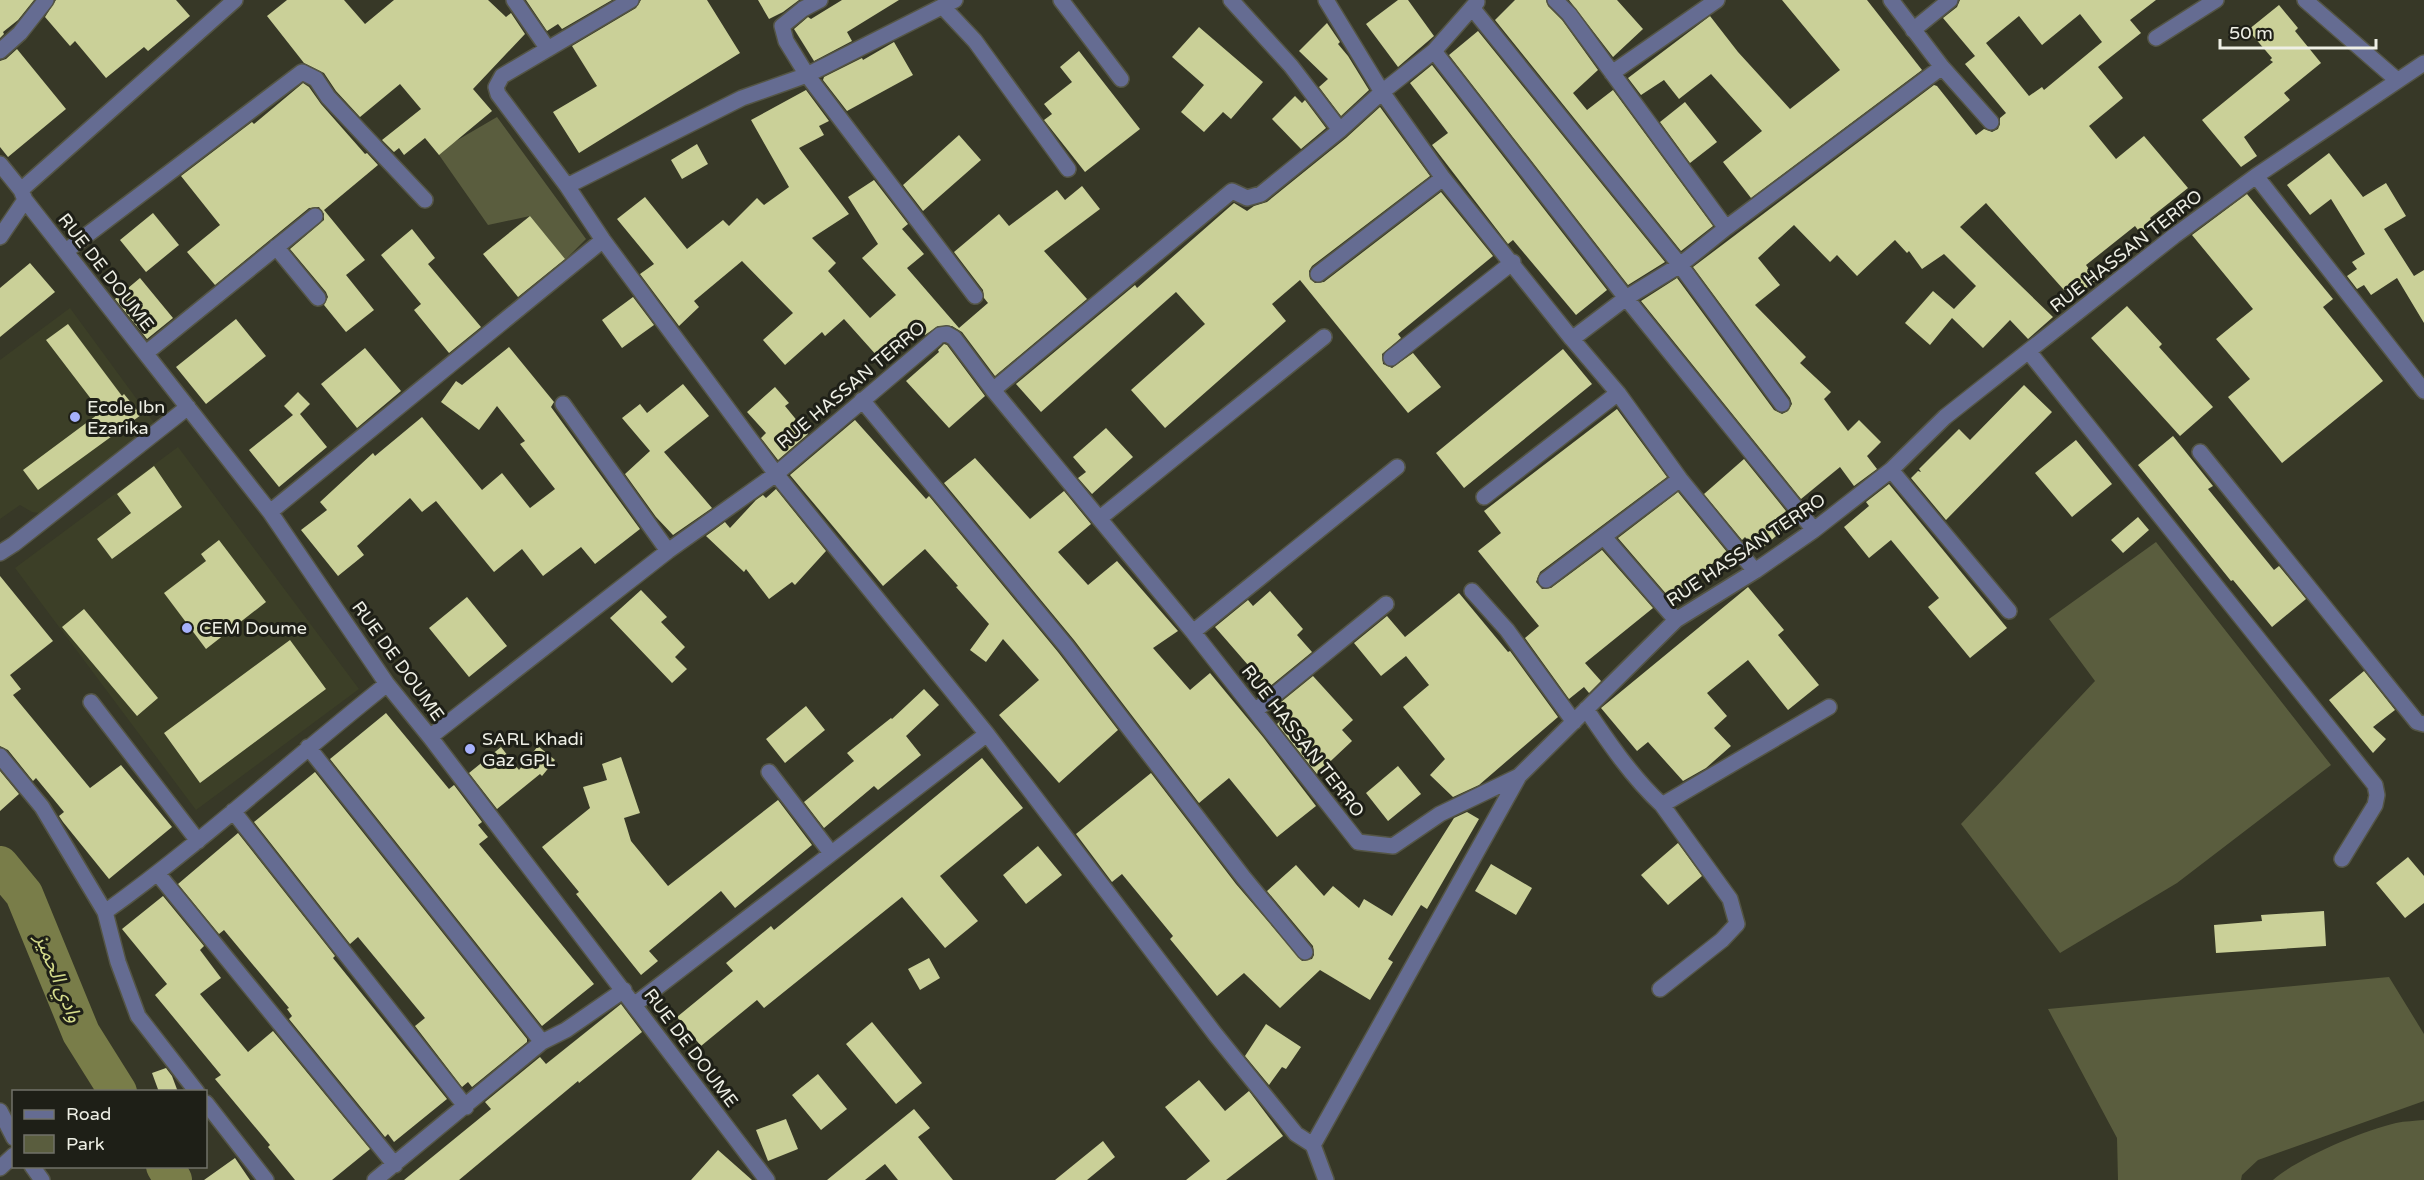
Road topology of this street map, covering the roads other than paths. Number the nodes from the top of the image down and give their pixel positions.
1 (46, 0) edge
2 (235, 0) edge
3 (514, 0) edge
4 (631, 0) edge
5 (820, 0) edge
6 (1061, 0) edge
7 (1232, 0) edge
8 (1326, 0) edge
9 (1555, 0) edge
10 (1717, 0) edge
11 (1891, 0) edge
12 (1950, 0) edge
13 (2216, 0) edge
14 (2305, 0) edge
15 (949, 3) edge
16 (1476, 4) edge
17 (1913, 30) junction
18 (2156, 38) dead end
19 (548, 49) junction
20 (0, 51) edge
21 (1434, 51) junction
22 (2424, 63) edge
23 (1942, 67) junction
24 (1612, 73) junction
25 (807, 75) junction
26 (1121, 79) dead end
27 (2397, 80) junction
28 (1382, 92) junction
29 (1991, 122) dead end
30 (1340, 130) junction
31 (0, 164) edge
32 (1068, 169) dead end
33 (2256, 176) junction
34 (1443, 177) junction
35 (567, 186) junction
36 (23, 196) junction
37 (425, 200) dead end
38 (315, 216) dead end
39 (1726, 228) junction
40 (0, 237) edge
41 (603, 240) junction
42 (276, 247) junction
43 (66, 251) junction
44 (1513, 262) junction
45 (1680, 265) junction
46 (1318, 274) dead end
47 (975, 296) dead end
48 (318, 298) dead end
49 (1626, 298) junction
50 (1324, 336) dead end
51 (1572, 339) junction
52 (2029, 352) junction
53 (146, 353) junction
54 (1391, 358) dead end
55 (993, 390) junction
56 (2424, 391) edge
57 (1618, 393) junction
58 (862, 400) junction
59 (563, 404) dead end
60 (1782, 404) dead end
61 (188, 407) junction
62 (2200, 452) dead end
63 (1397, 467) dead end
64 (1891, 470) junction
65 (776, 474) junction
66 (1680, 479) junction
67 (1485, 497) dead end
68 (270, 512) junction
69 (1100, 518) junction
70 (1814, 530) junction
71 (1604, 537) junction
72 (668, 551) junction
73 (0, 553) edge
74 (1755, 571) junction
75 (1546, 580) dead end
76 (1472, 591) dead end
77 (1386, 604) dead end
78 (2009, 610) dead end
79 (1676, 620) junction
80 (1193, 632) junction
81 (387, 684) junction
82 (91, 702) dead end
83 (1829, 707) dead end
84 (1586, 709) junction
85 (1255, 711) junction
86 (1574, 722) junction
87 (2424, 724) edge
88 (987, 734) junction
89 (430, 737) junction
90 (308, 747) junction
91 (0, 756) edge
92 (769, 772) dead end
93 (1519, 776) junction
94 (1662, 805) junction
95 (233, 811) junction
96 (198, 841) junction
97 (831, 853) junction
98 (2342, 859) dead end
99 (158, 874) junction
100 (105, 912) junction
101 (1305, 952) dead end
102 (1660, 989) dead end
103 (624, 990) junction
104 (634, 1005) junction
105 (542, 1042) junction
106 (195, 1090) edge
107 (207, 1103) edge
108 (466, 1107) junction
109 (0, 1111) edge
110 (12, 1134) edge
111 (1313, 1145) junction
112 (12, 1157) edge
113 (395, 1165) junction
114 (0, 1168) edge
115 (33, 1168) edge
116 (1321, 1176) edge
117 (42, 1180) edge
118 (266, 1180) edge
119 (375, 1180) edge
120 (767, 1180) edge

1 - 20 street
2 - 36 street
3 - 19 street
4 - 19 street
5 - 25 street
6 - 26 street
7 - 30 street
8 - 28 street
9 - 24 street
10 - 24 street
11 - 17 street
12 - 17 street
13 - 18 street
14 - 27 street
15 - 25 street
15 - 32 street
16 - 21 street
16 - 45 street
17 - 23 street
19 - 35 street
21 - 28 street
21 - 49 street
22 - 27 street, RUE HASSAN TERRO
23 - 29 street
23 - 39 street
24 - 39 street
25 - 35 street
25 - 47 street
27 - 33 street, RUE HASSAN TERRO
28 - 30 street
28 - 34 street
30 - 55 street
31 - 36 street, RUE DE DOUME
33 - 52 street, RUE HASSAN TERRO
33 - 56 street
34 - 44 street
34 - 46 street
35 - 41 street
36 - 40 street
36 - 43 street, RUE DE DOUME
37 - 43 street
38 - 42 street
39 - 45 street
41 - 65 street
41 - 68 street
42 - 48 street
42 - 53 street
43 - 53 street, RUE DE DOUME
44 - 51 street
44 - 54 street
45 - 49 street
45 - 60 street
49 - 51 street
49 - 70 street
50 - 69 street
51 - 57 street
52 - 64 street, RUE HASSAN TERRO
52 - 98 street
53 - 61 street, RUE DE DOUME
55 - 58 street, RUE HASSAN TERRO
55 - 69 street, RUE HASSAN TERRO
57 - 66 street
57 - 67 street
58 - 65 street, RUE HASSAN TERRO
58 - 101 street
59 - 72 street
61 - 68 street, RUE DE DOUME
61 - 73 street
62 - 87 street
63 - 80 street
64 - 70 street, RUE HASSAN TERRO
64 - 78 street
65 - 72 street, RUE HASSAN TERRO
65 - 88 street
66 - 71 street
66 - 74 street
68 - 81 street, RUE DE DOUME
69 - 80 street, RUE HASSAN TERRO
70 - 74 street, RUE HASSAN TERRO
71 - 75 street
71 - 79 street
72 - 89 street, RUE HASSAN TERRO
74 - 79 street, RUE HASSAN TERRO
76 - 86 street
77 - 85 street
79 - 84 street, RUE HASSAN TERRO
80 - 85 street, RUE HASSAN TERRO
81 - 89 street, RUE DE DOUME
81 - 90 street
82 - 96 street
83 - 94 street
84 - 86 street, RUE HASSAN TERRO
84 - 94 street
85 - 93 street, RUE HASSAN TERRO
86 - 93 street, RUE HASSAN TERRO
88 - 97 street
88 - 111 street
89 - 103 street, RUE DE DOUME
90 - 95 street
90 - 105 street
91 - 100 street
92 - 97 street
93 - 111 street
94 - 102 street
95 - 96 street
95 - 108 street
96 - 99 street
97 - 104 street
99 - 100 street
99 - 113 street
100 - 106 street
103 - 104 street, RUE DE DOUME
103 - 105 street
104 - 120 street, RUE DE DOUME
105 - 108 street
107 - 118 street
108 - 113 street
109 - 110 street
111 - 116 street
112 - 114 street
113 - 119 street
115 - 117 street

